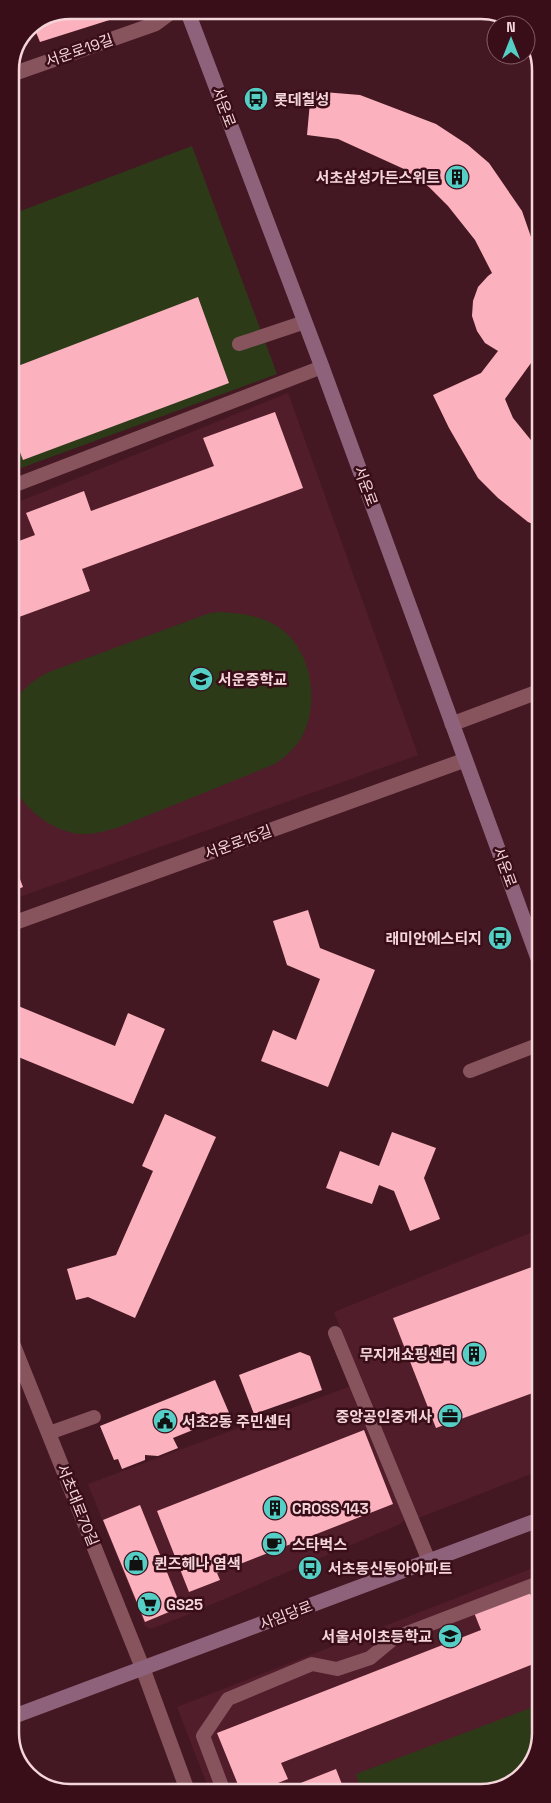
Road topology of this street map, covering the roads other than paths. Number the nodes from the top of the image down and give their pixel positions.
1 (162, 19) edge
2 (190, 19) edge
3 (19, 72) edge
4 (305, 322) junction
5 (239, 344) dead end
6 (322, 367) junction
7 (19, 484) edge
8 (532, 694) edge
9 (452, 724) junction
10 (464, 760) junction
11 (19, 921) edge
12 (532, 943) edge
13 (532, 1047) edge
14 (470, 1072) dead end
15 (335, 1334) dead end
16 (19, 1359) edge
17 (94, 1417) dead end
18 (49, 1433) junction
19 (532, 1522) edge
20 (429, 1561) junction
21 (532, 1585) edge
22 (143, 1669) junction
23 (19, 1714) edge
24 (185, 1784) edge
25 (221, 1784) edge

1 - 3 street, 서운로19길
2 - 4 street, 서운로
4 - 5 lane
4 - 6 street, 서운로
6 - 7 lane
6 - 9 street, 서운로
8 - 9 street
9 - 10 street, 서운로
10 - 11 street, 서운로15길
10 - 12 street, 서운로
13 - 14 lane
15 - 20 lane
16 - 18 street, 서초대로70길
17 - 18 lane
18 - 22 street, 서초대로70길
19 - 20 street, 사임당로
20 - 22 street, 사임당로
21 - 25 lane
22 - 23 street, 사임당로
22 - 24 street

